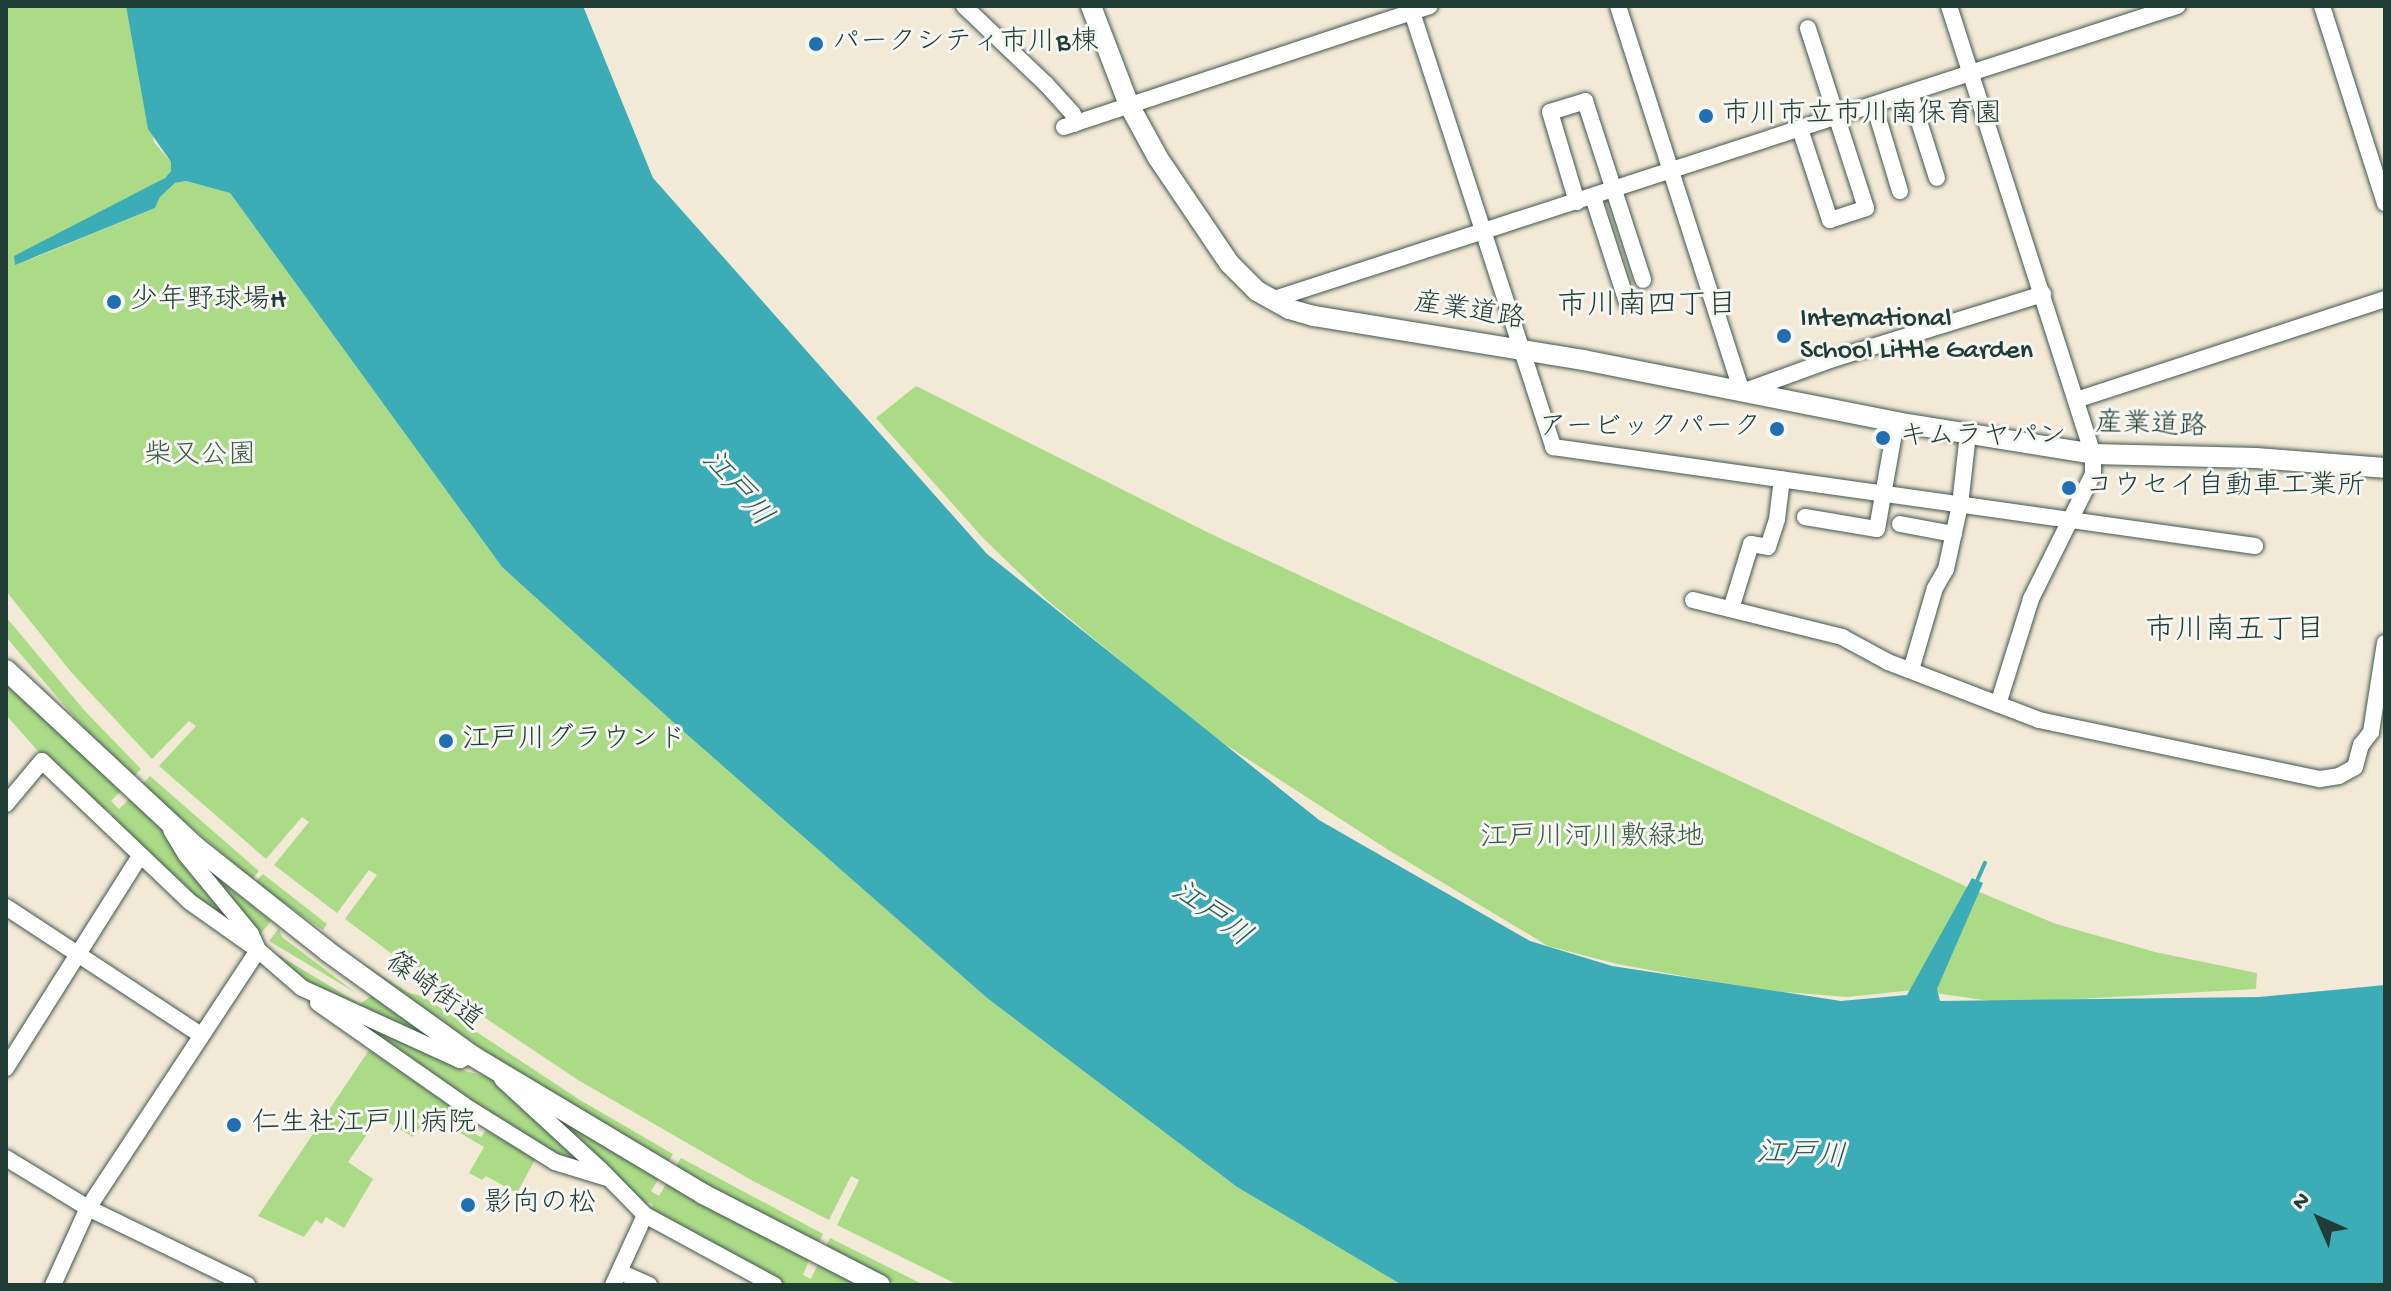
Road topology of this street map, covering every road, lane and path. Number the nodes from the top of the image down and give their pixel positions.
1 (964, 6) edge
2 (1091, 6) edge
3 (1430, 6) edge
4 (1618, 6) edge
5 (1949, 6) edge
6 (2177, 6) edge
7 (2322, 6) edge
8 (1411, 9) edge
9 (1808, 28) dead end
10 (1971, 73) junction
11 (1910, 93) junction
12 (1129, 105) junction
13 (1874, 105) junction
14 (1837, 117) junction
15 (1800, 129) junction
16 (1672, 170) junction
17 (1937, 178) dead end
18 (2382, 180) edge
19 (1614, 190) junction
20 (1900, 191) dead end
21 (1585, 199) junction
22 (2385, 203) edge
23 (1485, 232) junction
24 (1643, 280) dead end
25 (2043, 294) junction
26 (2385, 299) edge
27 (1271, 300) junction
28 (1627, 302) dead end
29 (1520, 349) junction
30 (1742, 392) junction
31 (2076, 400) junction
32 (1896, 422) junction
33 (1968, 434) junction
34 (2093, 454) junction
35 (2385, 468) edge
36 (1782, 479) junction
37 (1882, 494) junction
38 (1960, 505) junction
39 (1805, 517) dead end
40 (2070, 520) junction
41 (1900, 524) dead end
42 (1954, 534) junction
43 (2255, 546) dead end
44 (1693, 600) dead end
45 (1731, 609) junction
46 (2385, 643) edge
47 (6, 670) edge
48 (1911, 670) junction
49 (1998, 704) junction
50 (6, 804) edge
51 (163, 817) junction
52 (140, 856) junction
53 (6, 907) edge
54 (258, 950) junction
55 (77, 953) junction
56 (302, 988) junction
57 (201, 1035) junction
58 (471, 1055) junction
59 (6, 1068) edge
60 (492, 1069) junction
61 (6, 1158) edge
62 (607, 1178) junction
63 (88, 1208) junction
64 (645, 1215) junction
65 (616, 1278) edge
66 (53, 1285) edge
67 (247, 1285) edge
68 (649, 1285) edge
69 (774, 1285) edge
70 (880, 1285) edge

1 - 12 street
2 - 12 main road, 産業道路
3 - 8 street
4 - 16 street
5 - 10 street
6 - 10 street
7 - 18 street
8 - 12 street
8 - 23 street
9 - 14 street
10 - 11 street
10 - 25 street
11 - 13 street
11 - 17 street
12 - 27 main road, 産業道路
13 - 14 street
13 - 20 street
14 - 15 street
14 - 15 street
15 - 16 street
16 - 19 street
16 - 30 street
18 - 22 street
19 - 21 street
19 - 21 street
19 - 24 street
21 - 23 street
21 - 28 street
23 - 27 street
23 - 29 street
25 - 30 street
25 - 31 street
26 - 31 street
27 - 29 main road, 産業道路
29 - 30 main road, 産業道路
29 - 36 street
30 - 32 main road, 産業道路
31 - 34 street
32 - 33 main road, 産業道路
32 - 37 street
33 - 34 main road, 産業道路
33 - 38 street
34 - 35 main road, 産業道路
34 - 40 street
36 - 37 street
36 - 45 street
37 - 38 street
37 - 39 street
38 - 40 street
38 - 42 street
40 - 43 street
40 - 49 street
41 - 42 street
42 - 48 street
44 - 45 street
45 - 48 street
46 - 49 street
47 - 51 main road, 篠崎街道
48 - 49 street
50 - 52 street
51 - 54 street
51 - 58 main road, 篠崎街道
52 - 54 street
52 - 55 street
53 - 55 street
54 - 56 street
54 - 57 street
55 - 57 street
55 - 59 street
56 - 58 street
56 - 62 street
57 - 63 street
58 - 60 main road, 篠崎街道
60 - 62 street
60 - 70 main road, 篠崎街道
61 - 63 street
62 - 64 street
63 - 66 street
63 - 67 street
64 - 65 street
64 - 69 street
65 - 68 street

